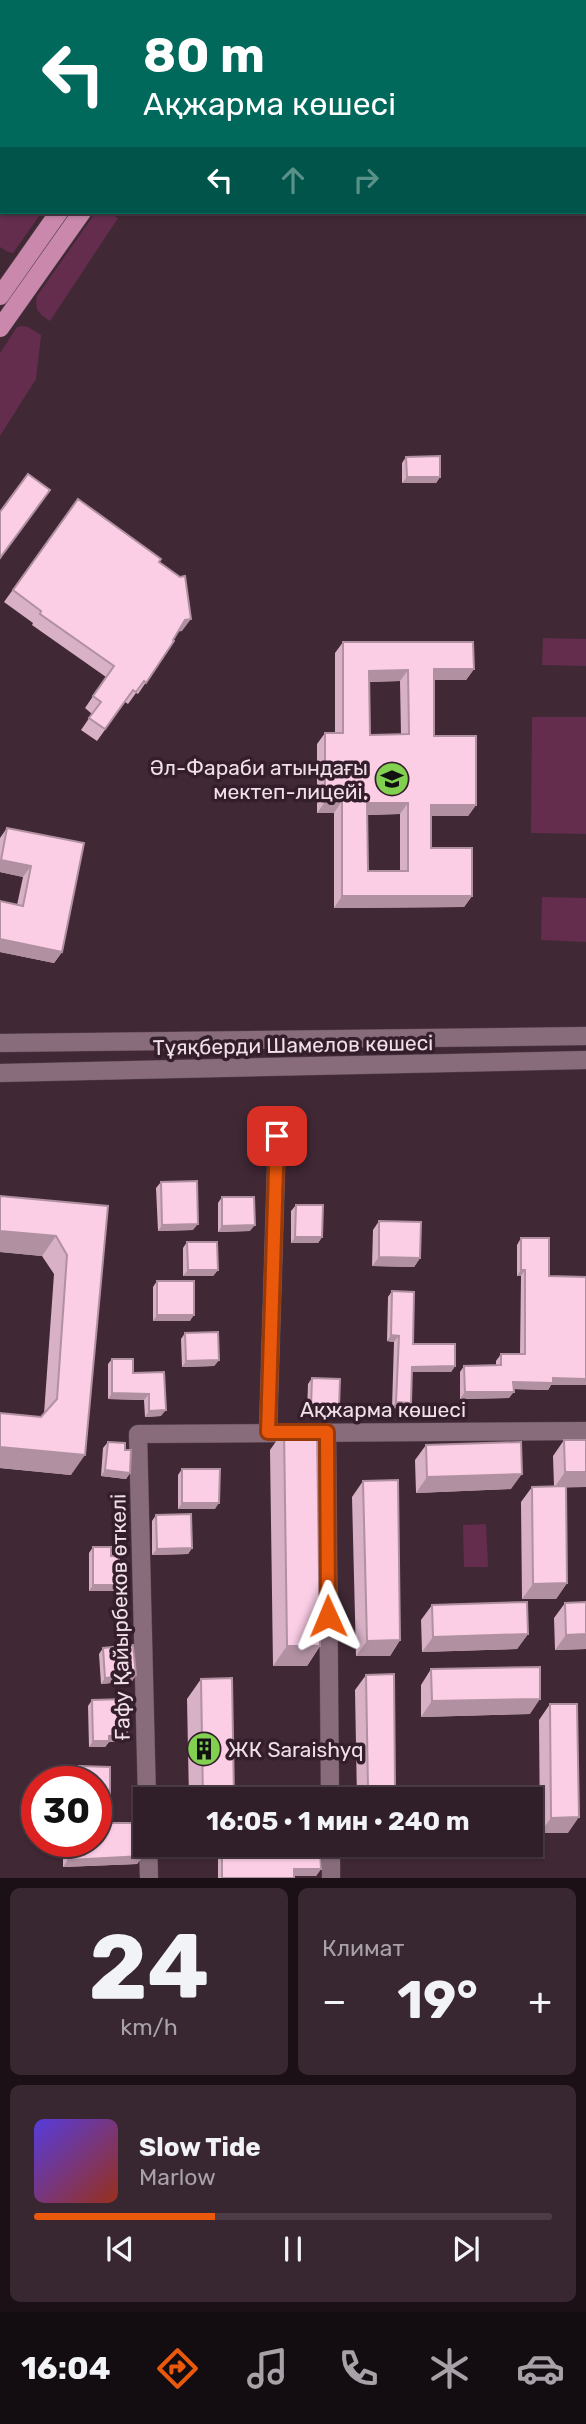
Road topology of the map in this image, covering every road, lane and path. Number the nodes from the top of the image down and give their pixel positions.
1 (58, 214) edge
2 (81, 214) edge
3 (0, 296) edge
4 (0, 328) edge
5 (586, 1036) edge
6 (335, 1040) junction
7 (0, 1043) edge
8 (586, 1060) edge
9 (334, 1067) junction
10 (0, 1073) edge
11 (277, 1136) dead end
12 (586, 1431) edge
13 (268, 1432) junction
14 (327, 1432) junction
15 (138, 1434) joint
16 (147, 1787) edge
17 (330, 1787) edge
18 (148, 1857) edge
19 (331, 1857) edge
20 (149, 1878) edge
21 (331, 1878) edge

1 - 3 main road
2 - 4 main road
5 - 6 street, Тұяқберди Шамелов көшесі
6 - 7 street, Тұяқберди Шамелов көшесі
6 - 9 street
8 - 9 street, Тұяқберди Шамелов көшесі
9 - 10 street, Тұяқберди Шамелов көшесі
11 - 13 street
12 - 14 street, Ақжарма көшесі
13 - 14 street, Ақжарма көшесі
13 - 15 street, Ақжарма көшесі
14 - 17 street
15 - 16 street, Ғафу Қайырбеков өткелі
18 - 20 street
19 - 21 street

